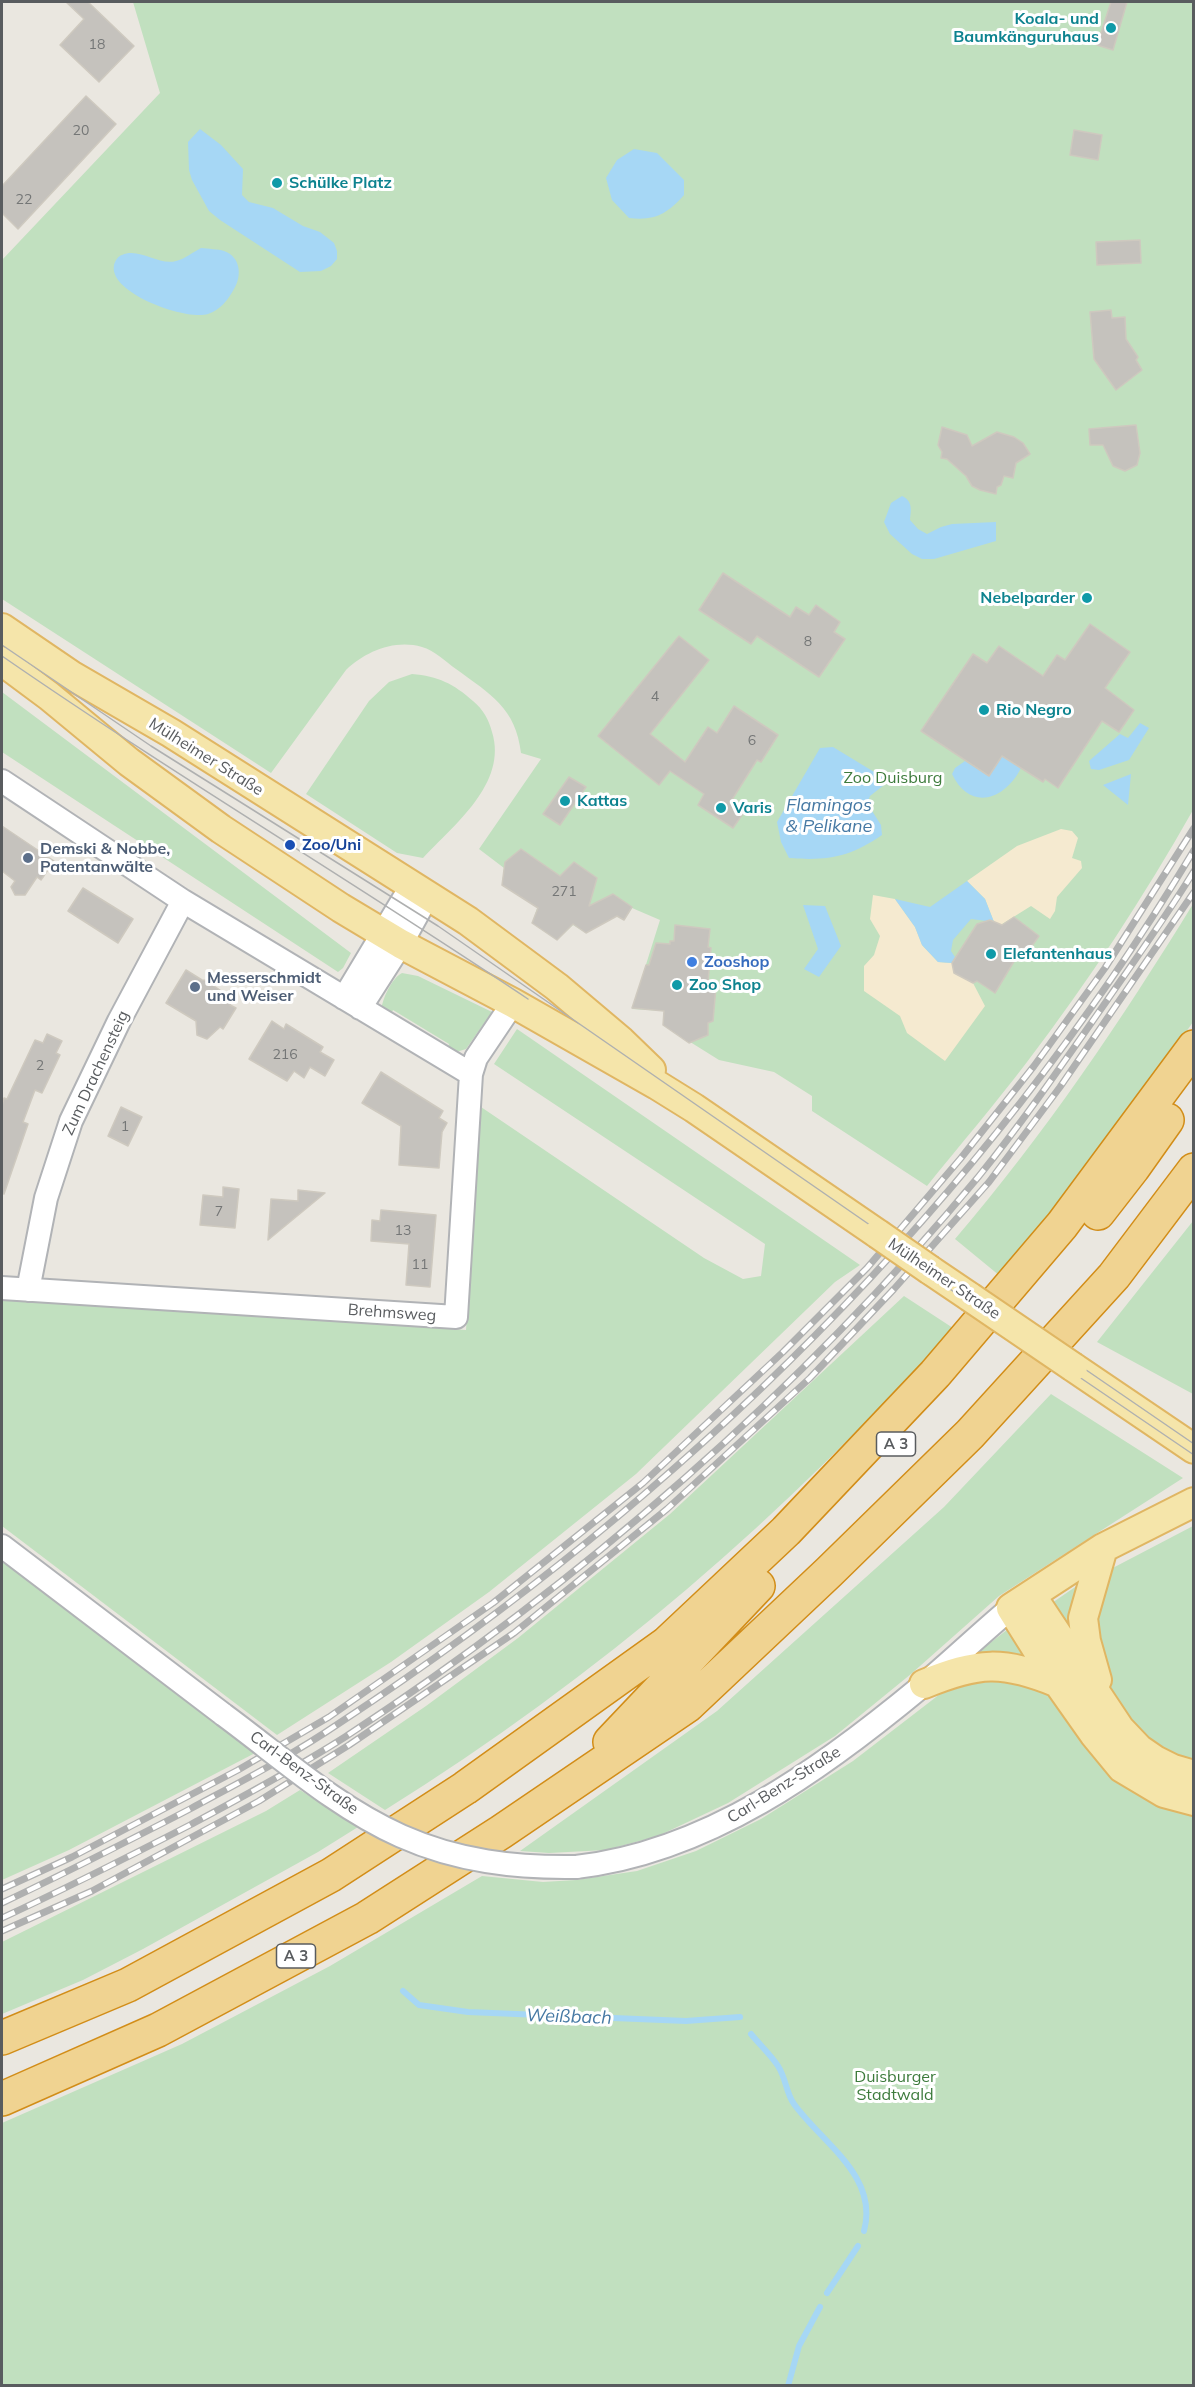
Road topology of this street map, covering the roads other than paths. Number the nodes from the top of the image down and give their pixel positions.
1 (2, 628) edge
2 (2, 661) edge
3 (2, 781) edge
4 (420, 890) junction
5 (183, 901) junction
6 (392, 939) junction
7 (352, 1003) junction
8 (513, 1003) junction
9 (1194, 1047) edge
10 (471, 1074) junction
11 (1194, 1082) edge
12 (694, 1108) junction
13 (1194, 1170) edge
14 (2, 1288) edge
15 (28, 1290) junction
16 (1192, 1446) edge
17 (1194, 1502) edge
18 (2, 1546) edge
19 (1103, 1548) junction
20 (1021, 1602) junction
21 (1058, 1683) junction
22 (924, 1684) junction
23 (1105, 1708) junction
24 (1194, 1775) edge
25 (572, 1783) junction
26 (1194, 1801) edge
27 (2, 2038) edge
28 (2, 2099) edge

1 - 4 main road, Mülheimer Straße
2 - 6 main road, Mülheimer Straße
3 - 5 street
4 - 6 street
4 - 12 main road, Mülheimer Straße
5 - 7 street
5 - 15 street, Zum Drachensteig
6 - 7 street
6 - 8 main road, Mülheimer Straße
7 - 10 street
8 - 10 street, Brehmsweg
8 - 12 main road, Mülheimer Straße
9 - 27 highway, A 3
10 - 15 street, Brehmsweg
11 - 25 highway, A 3
12 - 16 main road, Mülheimer Straße, bridge
13 - 25 highway
14 - 15 street, Brehmsweg
17 - 19 main road, Carl-Benz-Straße
18 - 22 street, Carl-Benz-Straße, bridge
19 - 20 main road, Carl-Benz-Straße
19 - 23 main road
20 - 21 main road
20 - 22 street, Carl-Benz-Straße
20 - 23 main road
21 - 22 main road
21 - 26 main road
23 - 24 main road
25 - 28 highway, A 3

